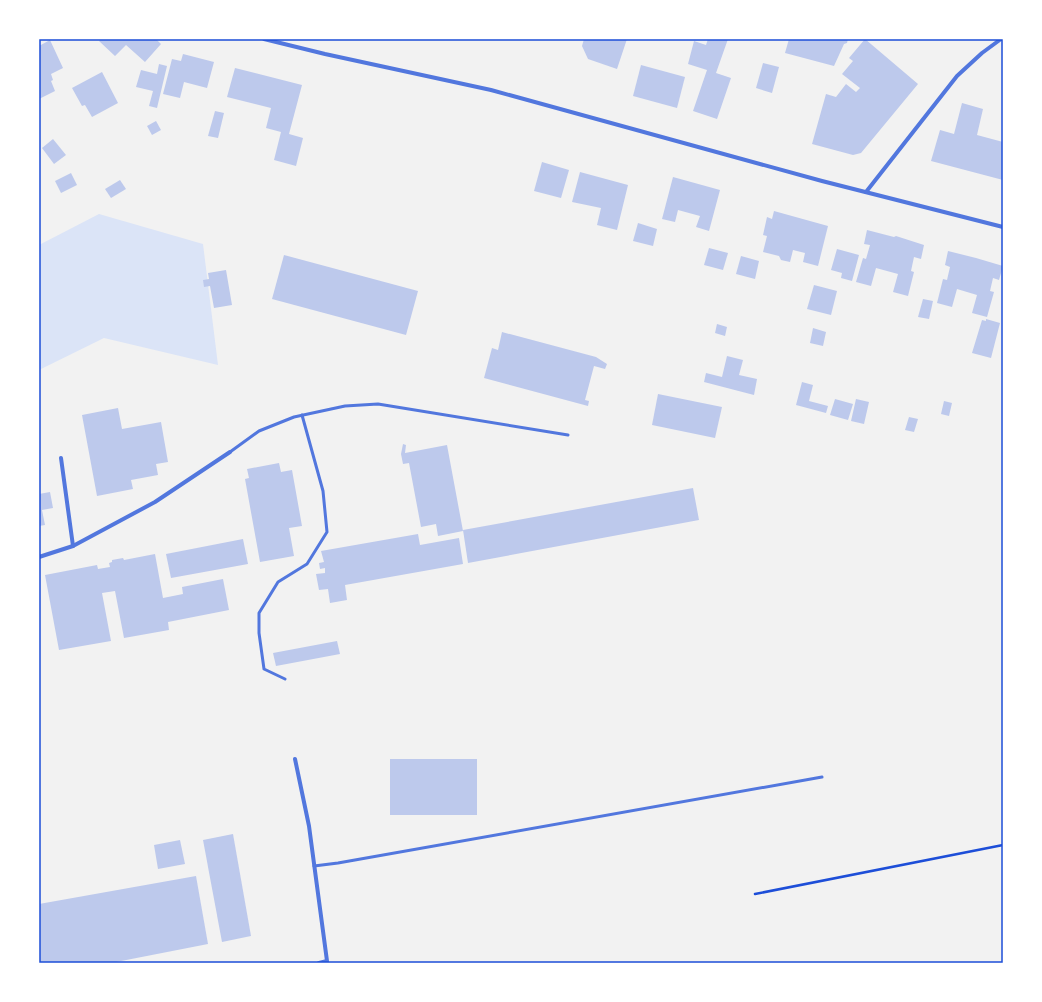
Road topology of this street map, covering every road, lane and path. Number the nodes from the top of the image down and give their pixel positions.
1 (264, 39) edge
2 (1001, 39) edge
3 (866, 192) junction
4 (1003, 227) edge
5 (302, 415) junction
6 (568, 435) dead end
7 (230, 452) joint
8 (61, 458) dead end
9 (73, 546) junction
10 (39, 557) edge
11 (285, 679) dead end
12 (295, 759) dead end
13 (822, 777) dead end
14 (1003, 845) edge
15 (314, 866) junction
16 (755, 894) dead end
17 (319, 963) edge

1 - 3 street
2 - 3 street
3 - 4 street
5 - 6 lane
5 - 7 lane
5 - 11 lane
7 - 9 street
8 - 9 street
9 - 10 street
12 - 15 street
13 - 15 lane
14 - 16 path
15 - 17 street

